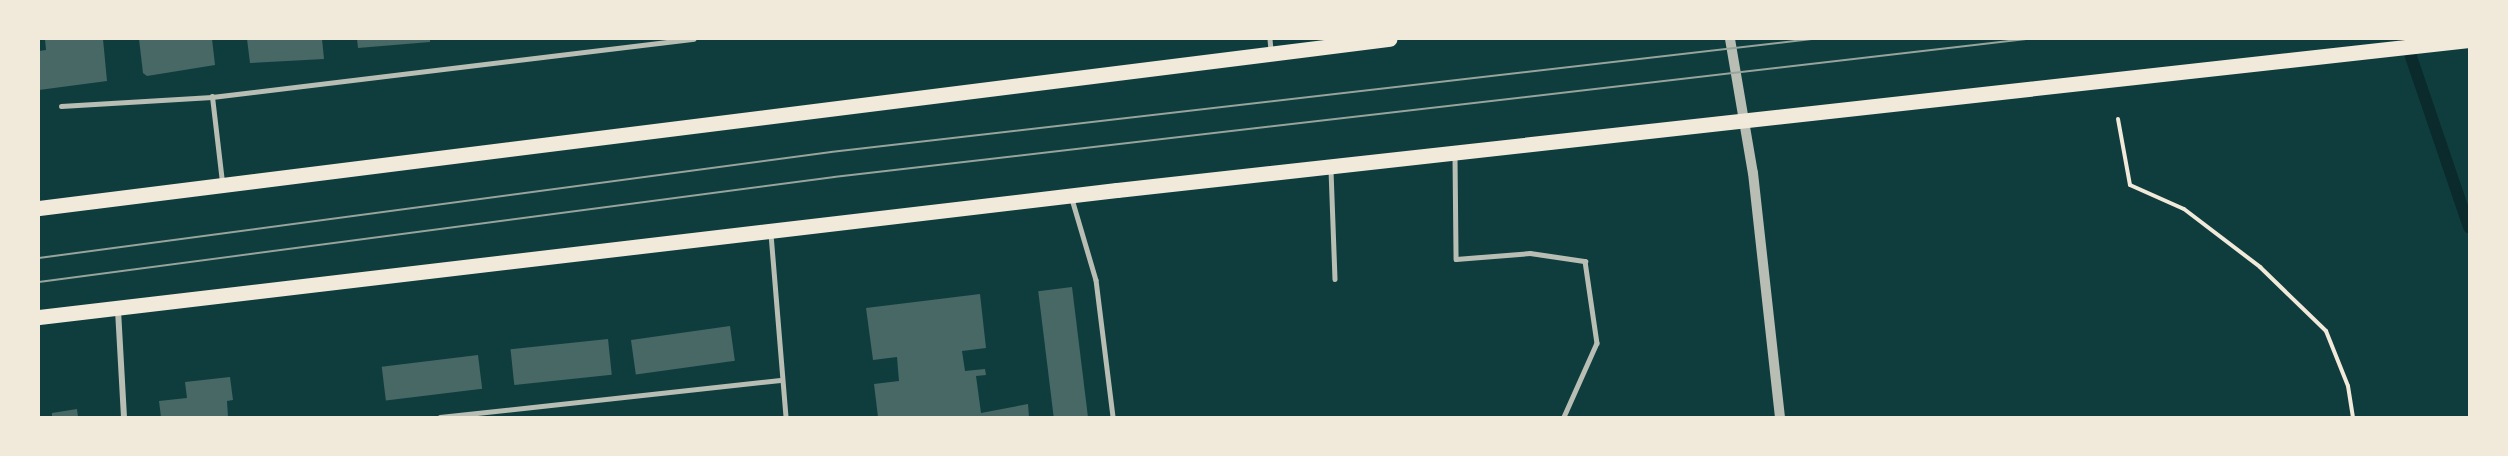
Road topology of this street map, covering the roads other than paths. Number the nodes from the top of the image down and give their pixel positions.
1 (694, 39) edge
2 (1389, 39) edge
3 (1730, 39) edge
4 (2463, 40) edge
5 (1271, 46) edge
6 (212, 97) junction
7 (61, 106) dead end
8 (1744, 121) junction
9 (1455, 153) junction
10 (1331, 166) junction
11 (223, 185) junction
12 (1071, 196) junction
13 (39, 208) edge
14 (770, 231) junction
15 (1335, 279) dead end
16 (117, 308) junction
17 (39, 317) edge
18 (780, 380) junction
19 (124, 417) edge
20 (440, 417) edge
21 (786, 417) edge
22 (1113, 417) edge
23 (1564, 417) edge
24 (1780, 417) edge

1 - 6 lane
2 - 5 main road
3 - 8 street
4 - 8 main road
5 - 11 main road
6 - 7 lane
6 - 11 lane
8 - 9 main road
8 - 24 street
9 - 10 main road
9 - 23 lane
10 - 12 main road
10 - 15 lane
11 - 13 main road
12 - 14 main road
12 - 22 lane
14 - 16 main road
14 - 18 lane
16 - 17 main road
16 - 19 street
18 - 20 lane
18 - 21 lane

